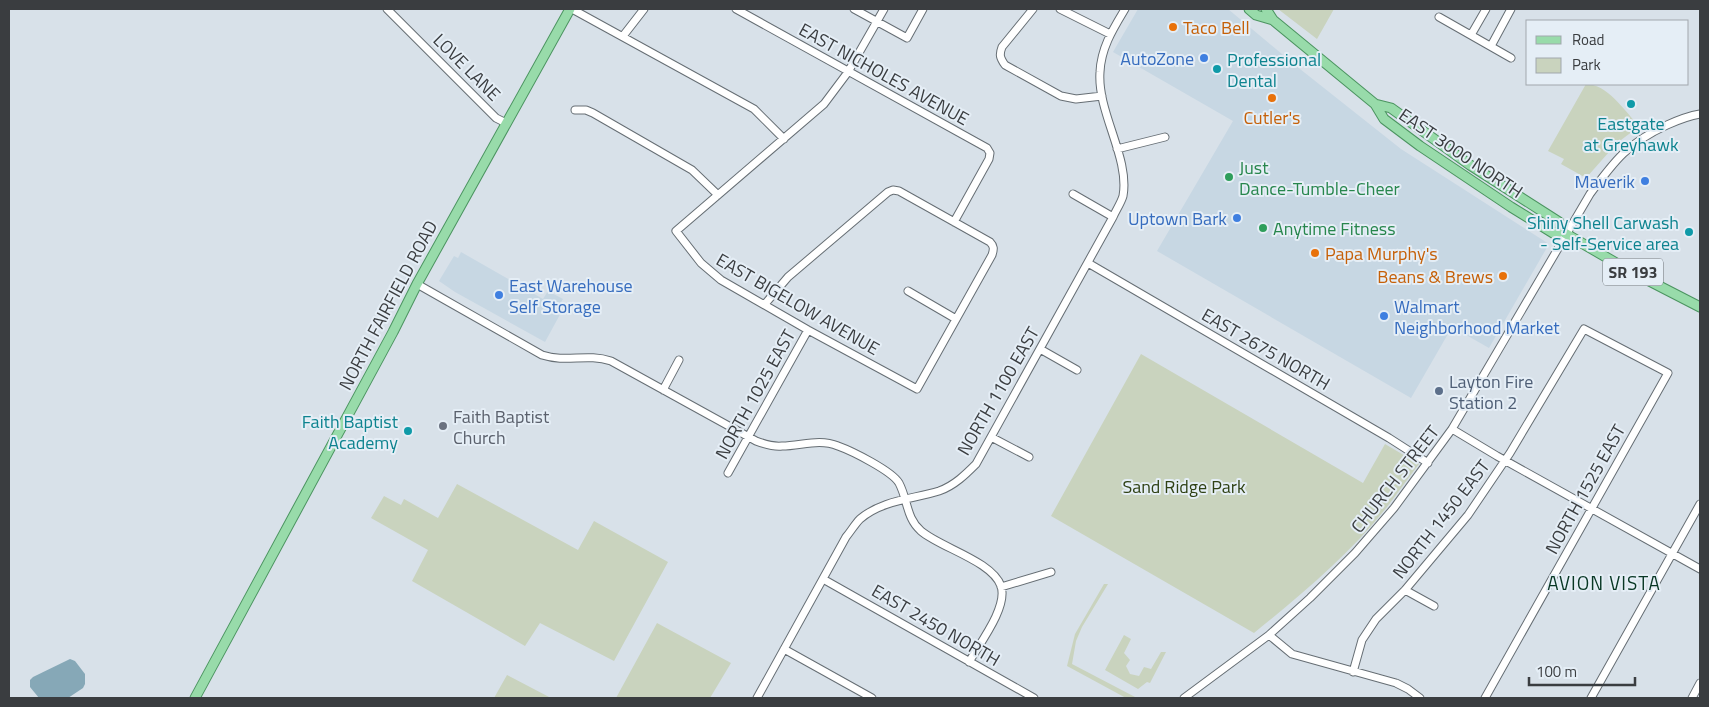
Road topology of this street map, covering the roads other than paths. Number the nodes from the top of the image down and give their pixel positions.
1 (387, 9) edge
2 (571, 9) edge
3 (644, 9) edge
4 (736, 9) edge
5 (854, 9) edge
6 (884, 9) edge
7 (924, 9) edge
8 (1033, 9) edge
9 (1060, 9) edge
10 (1125, 9) edge
11 (1249, 9) edge
12 (1486, 9) edge
13 (1511, 9) edge
14 (1267, 12) edge
15 (1439, 17) dead end
16 (877, 21) junction
17 (1110, 34) junction
18 (623, 36) junction
19 (1471, 36) junction
20 (1491, 46) junction
21 (1512, 58) dead end
22 (848, 72) junction
23 (1102, 96) junction
24 (1375, 104) junction
25 (575, 110) dead end
26 (1700, 114) edge
27 (506, 123) junction
28 (1165, 137) dead end
29 (784, 140) junction
30 (1116, 149) junction
31 (1073, 194) dead end
32 (718, 195) junction
33 (1114, 217) junction
34 (954, 222) junction
35 (1564, 233) junction
36 (1088, 263) junction
37 (416, 284) junction
38 (908, 291) dead end
39 (765, 304) junction
40 (1700, 307) edge
41 (956, 319) junction
42 (808, 330) junction
43 (1040, 349) junction
44 (679, 360) dead end
45 (1077, 370) dead end
46 (1668, 373) joint
47 (662, 390) junction
48 (1452, 429) junction
49 (991, 437) junction
50 (748, 438) junction
51 (1029, 457) dead end
52 (1505, 461) junction
53 (1428, 462) junction
54 (728, 472) dead end
55 (904, 499) junction
56 (1700, 504) edge
57 (1592, 508) junction
58 (1672, 554) junction
59 (1700, 570) edge
60 (1051, 572) dead end
61 (823, 579) junction
62 (1001, 588) junction
63 (1405, 590) junction
64 (1434, 606) dead end
65 (1269, 635) junction
66 (784, 649) junction
67 (969, 662) junction
68 (1353, 672) junction
69 (1700, 683) edge
70 (196, 698) edge
71 (757, 698) edge
72 (872, 698) edge
73 (1034, 698) edge
74 (1184, 698) edge
75 (1420, 698) edge
76 (1485, 698) edge
77 (1591, 698) edge
78 (1692, 698) edge

1 - 27 street, LOVE LANE
2 - 18 street
2 - 27 main road, NORTH FAIRFIELD ROAD
3 - 18 street
4 - 22 street, EAST NICHOLES AVENUE
5 - 16 street
6 - 16 street
7 - 16 street
8 - 23 street
9 - 17 street
10 - 17 street, NORTH 1100 EAST
11 - 14 main road, EAST 3000 NORTH / SR 193
12 - 19 street
13 - 20 street
14 - 24 main road, EAST 3000 NORTH / SR 193
15 - 19 street
16 - 22 street
17 - 23 street, NORTH 1100 EAST
18 - 29 street
19 - 20 street
20 - 21 street
22 - 29 street
22 - 34 street, EAST NICHOLES AVENUE
23 - 30 street, NORTH 1100 EAST
24 - 35 main road, EAST 3000 NORTH / SR 193
24 - 35 main road, EAST 3000 NORTH / SR 193
25 - 32 street
26 - 35 street, CHURCH STREET
27 - 37 main road, NORTH FAIRFIELD ROAD
28 - 30 street
29 - 32 street
30 - 33 street, NORTH 1100 EAST
31 - 33 street
32 - 39 street, EAST BIGELOW AVENUE
33 - 36 street, NORTH 1100 EAST
34 - 39 street
34 - 41 street
35 - 40 main road, EAST 3000 NORTH / SR 193
35 - 48 street, CHURCH STREET
36 - 43 street, NORTH 1100 EAST
36 - 53 street, EAST 2675 NORTH
37 - 47 street
37 - 70 main road, NORTH FAIRFIELD ROAD
38 - 41 street
39 - 42 street, EAST BIGELOW AVENUE
41 - 42 street, EAST BIGELOW AVENUE
42 - 50 street, NORTH 1025 EAST
43 - 45 street
43 - 49 street, NORTH 1100 EAST
44 - 47 street
46 - 52 street, NORTH 1450 EAST
46 - 57 street, NORTH 1525 EAST
47 - 50 street
48 - 52 street
48 - 53 street, CHURCH STREET
49 - 51 street
49 - 55 street, NORTH 1100 EAST
50 - 54 street, NORTH 1025 EAST
50 - 55 street
52 - 57 street
52 - 63 street, NORTH 1450 EAST
53 - 65 street, CHURCH STREET
55 - 61 street, NORTH 1100 EAST
55 - 62 street
56 - 58 street
57 - 58 street
57 - 76 street, NORTH 1525 EAST
58 - 59 street
58 - 77 street
60 - 62 street
61 - 66 street, NORTH 1100 EAST
61 - 67 street, EAST 2450 NORTH
62 - 67 street
63 - 64 street
63 - 68 street, NORTH 1450 EAST
65 - 68 street
65 - 74 street, CHURCH STREET
66 - 71 street, NORTH 1100 EAST
66 - 72 street
67 - 73 street, EAST 2450 NORTH
68 - 75 street
69 - 78 street

